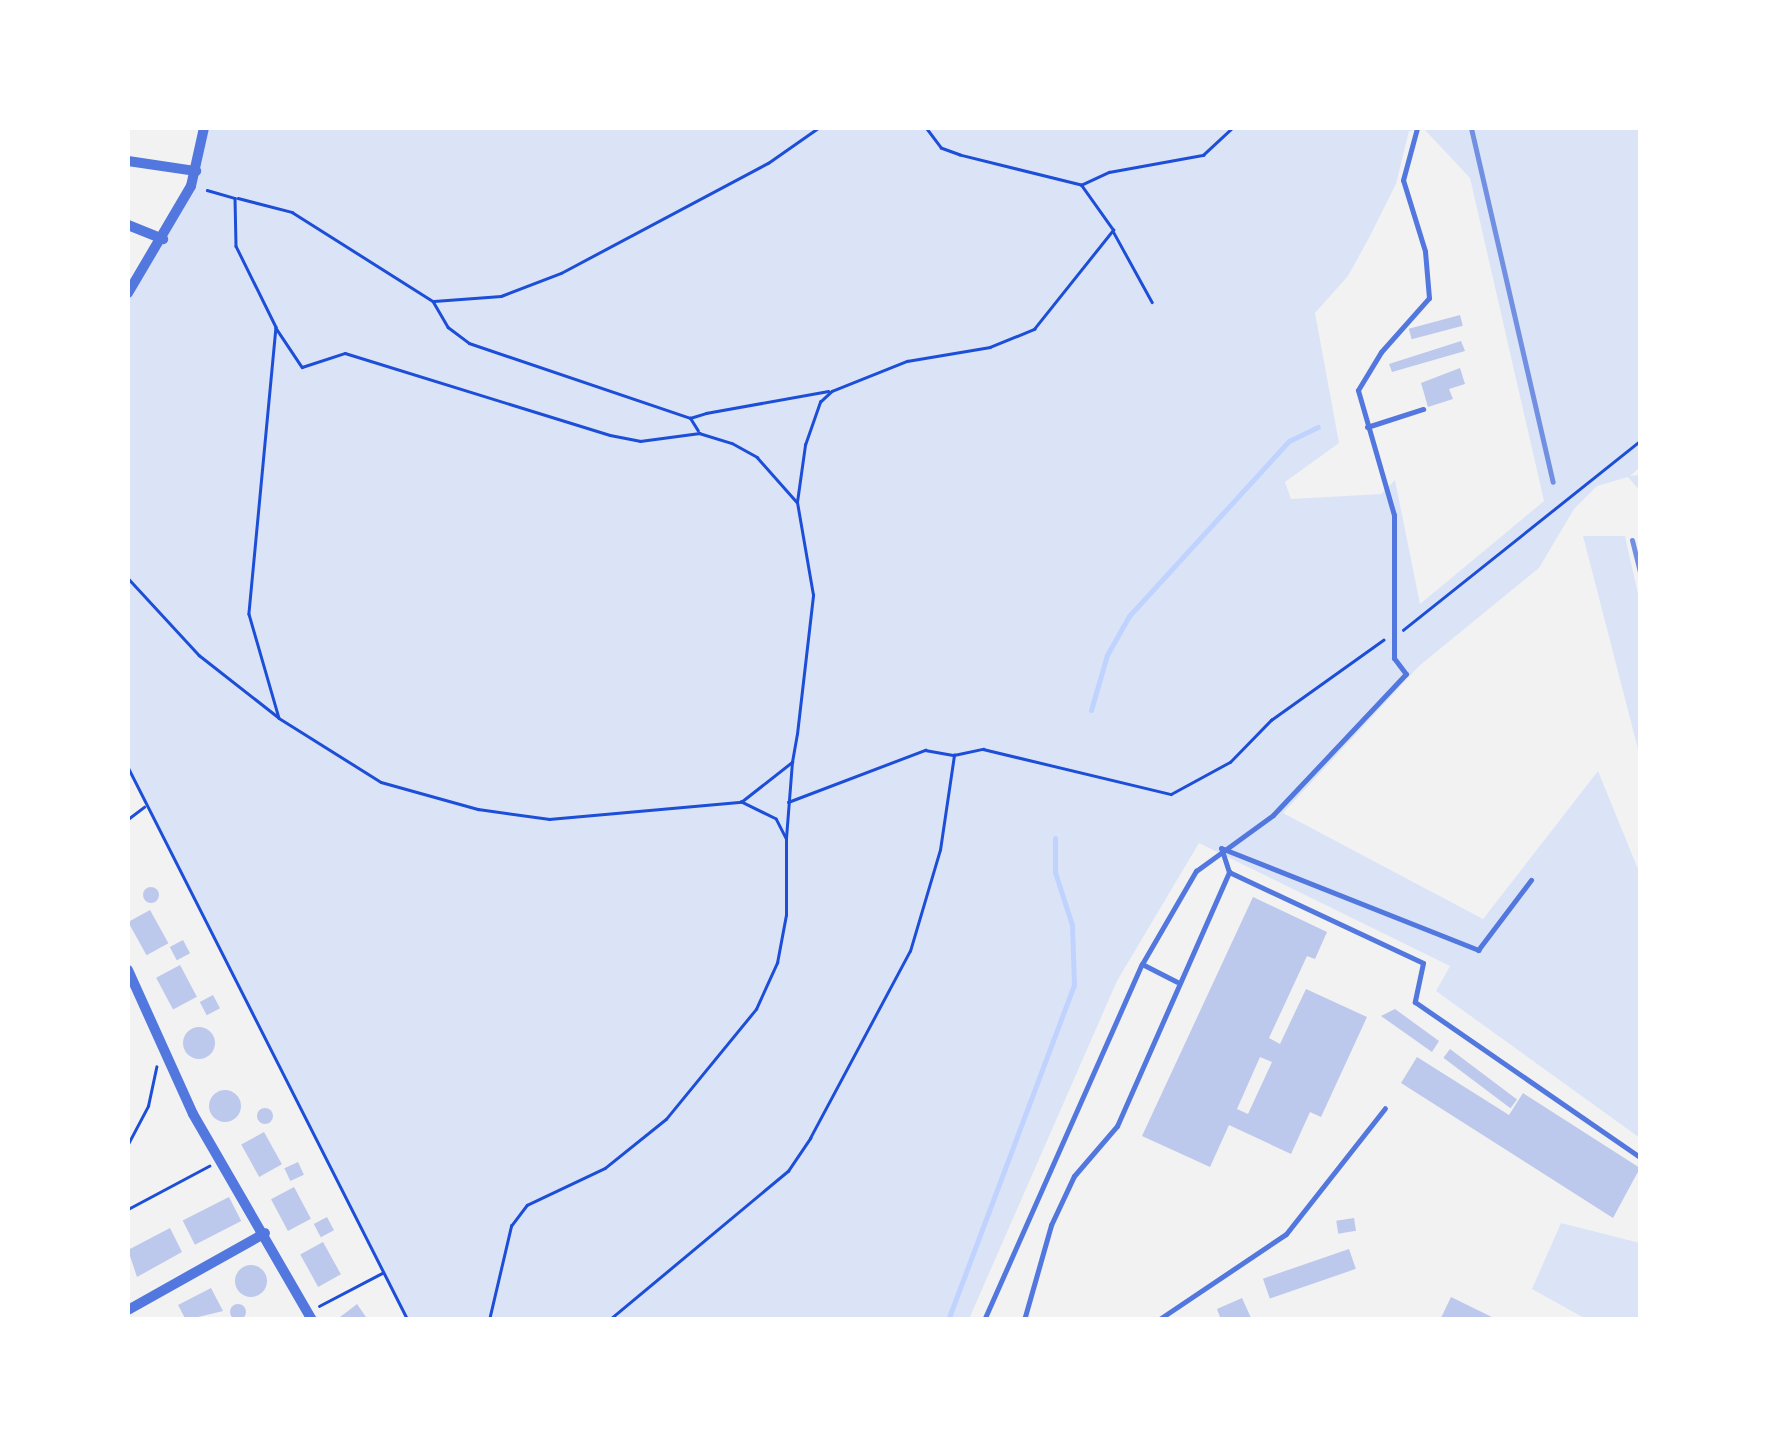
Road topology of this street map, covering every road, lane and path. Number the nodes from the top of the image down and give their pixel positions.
1 (204, 128) edge
2 (818, 128) edge
3 (926, 128) edge
4 (1232, 128) edge
5 (1416, 128) edge
6 (128, 162) edge
7 (196, 171) junction
8 (191, 186) junction
9 (1081, 186) junction
10 (235, 198) junction
11 (128, 225) edge
12 (1112, 230) junction
13 (163, 239) junction
14 (128, 293) edge
15 (432, 302) junction
16 (1152, 302) dead end
17 (276, 327) junction
18 (832, 390) junction
19 (1423, 409) dead end
20 (690, 418) junction
21 (1367, 426) junction
22 (699, 432) junction
23 (1640, 441) edge
24 (797, 502) junction
25 (128, 578) edge
26 (1397, 633) junction
27 (279, 718) junction
28 (954, 755) junction
29 (792, 762) junction
30 (128, 766) edge
31 (741, 802) junction
32 (788, 802) junction
33 (145, 806) junction
34 (128, 820) edge
35 (786, 839) junction
36 (1221, 848) junction
37 (1229, 872) junction
38 (1531, 880) dead end
39 (1142, 964) junction
40 (128, 970) edge
41 (1178, 982) junction
42 (163, 1042) junction
43 (1385, 1108) dead end
44 (128, 1144) edge
45 (1640, 1157) edge
46 (224, 1158) junction
47 (128, 1210) edge
48 (264, 1233) junction
49 (384, 1272) junction
50 (128, 1310) edge
51 (310, 1316) edge
52 (408, 1320) edge
53 (489, 1320) edge
54 (608, 1320) edge
55 (984, 1320) edge
56 (1024, 1320) edge
57 (1158, 1320) edge

1 - 7 street
2 - 15 path
3 - 9 path
4 - 9 path
5 - 21 lane
6 - 7 street
7 - 8 street
8 - 10 path
8 - 13 street
9 - 12 path
10 - 15 path
10 - 17 path
11 - 13 street
12 - 16 path
12 - 18 path
13 - 14 street
15 - 20 path
17 - 22 path
17 - 27 path
18 - 20 path
18 - 24 path
19 - 21 lane
20 - 22 path
21 - 26 lane
22 - 24 path
23 - 26 path
24 - 29 path
25 - 27 path
26 - 28 path
26 - 36 lane
27 - 31 path
28 - 32 path
28 - 54 path
29 - 31 path
29 - 32 path
30 - 33 path
31 - 35 path
32 - 35 path
33 - 34 path
33 - 49 path
35 - 53 path
36 - 37 lane
36 - 38 lane
36 - 39 lane
37 - 41 lane
37 - 45 lane
39 - 41 lane
39 - 55 lane
40 - 42 street
41 - 56 lane
42 - 44 path
42 - 46 street
43 - 57 lane
46 - 47 path
46 - 48 street
48 - 50 street
48 - 51 street
49 - 51 path
49 - 52 path

